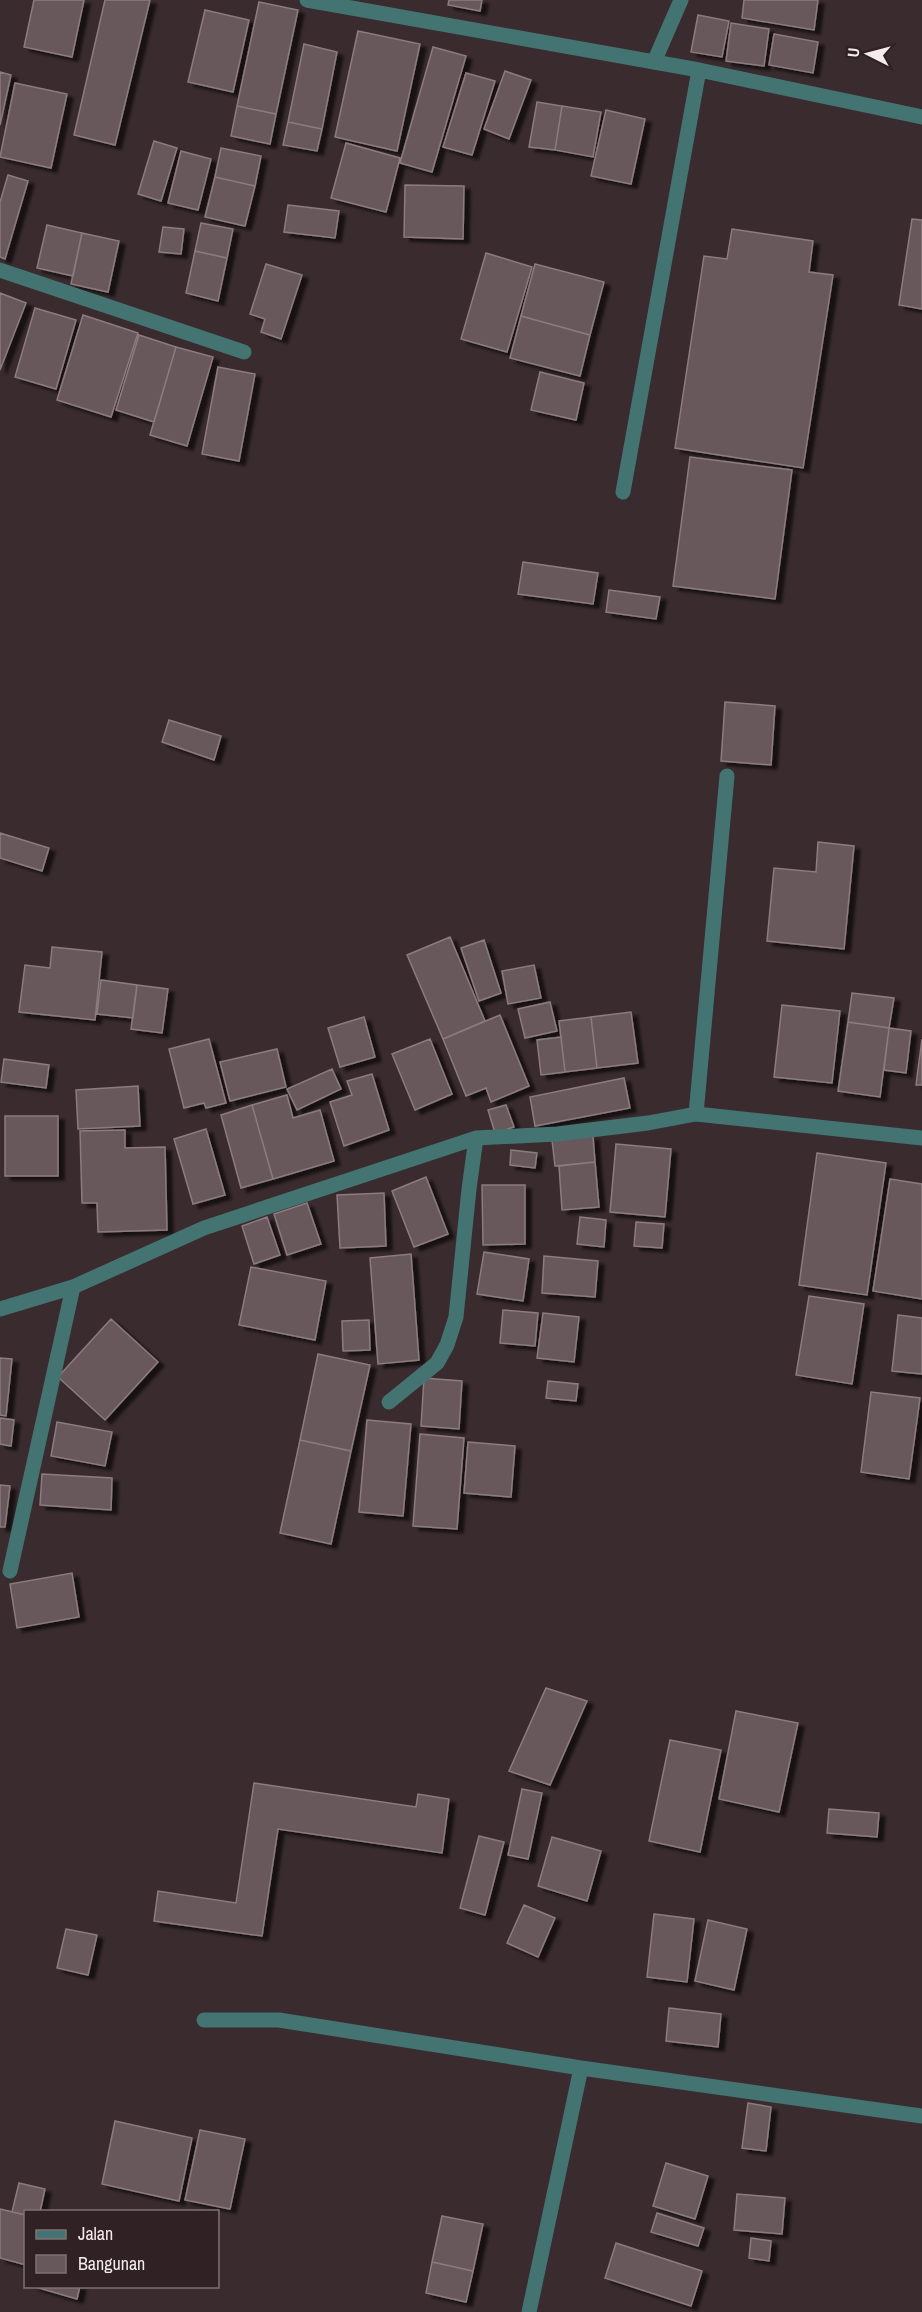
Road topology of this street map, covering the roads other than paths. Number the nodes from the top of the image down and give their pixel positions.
1 (307, 0) edge
2 (681, 0) edge
3 (654, 62) junction
4 (699, 70) junction
5 (922, 117) edge
6 (0, 270) edge
7 (244, 352) dead end
8 (623, 492) dead end
9 (727, 776) dead end
10 (696, 1114) junction
11 (476, 1138) junction
12 (922, 1138) edge
13 (73, 1287) junction
14 (0, 1309) edge
15 (389, 1402) dead end
16 (10, 1571) dead end
17 (204, 2020) dead end
18 (581, 2068) junction
19 (922, 2116) edge
20 (529, 2312) edge

1 - 3 street
2 - 3 street
3 - 4 street
4 - 5 street
4 - 8 street
6 - 7 street
9 - 10 street
10 - 11 street
10 - 12 street
11 - 13 street
11 - 15 street
13 - 14 street
13 - 16 street
17 - 18 street
18 - 19 street
18 - 20 street

